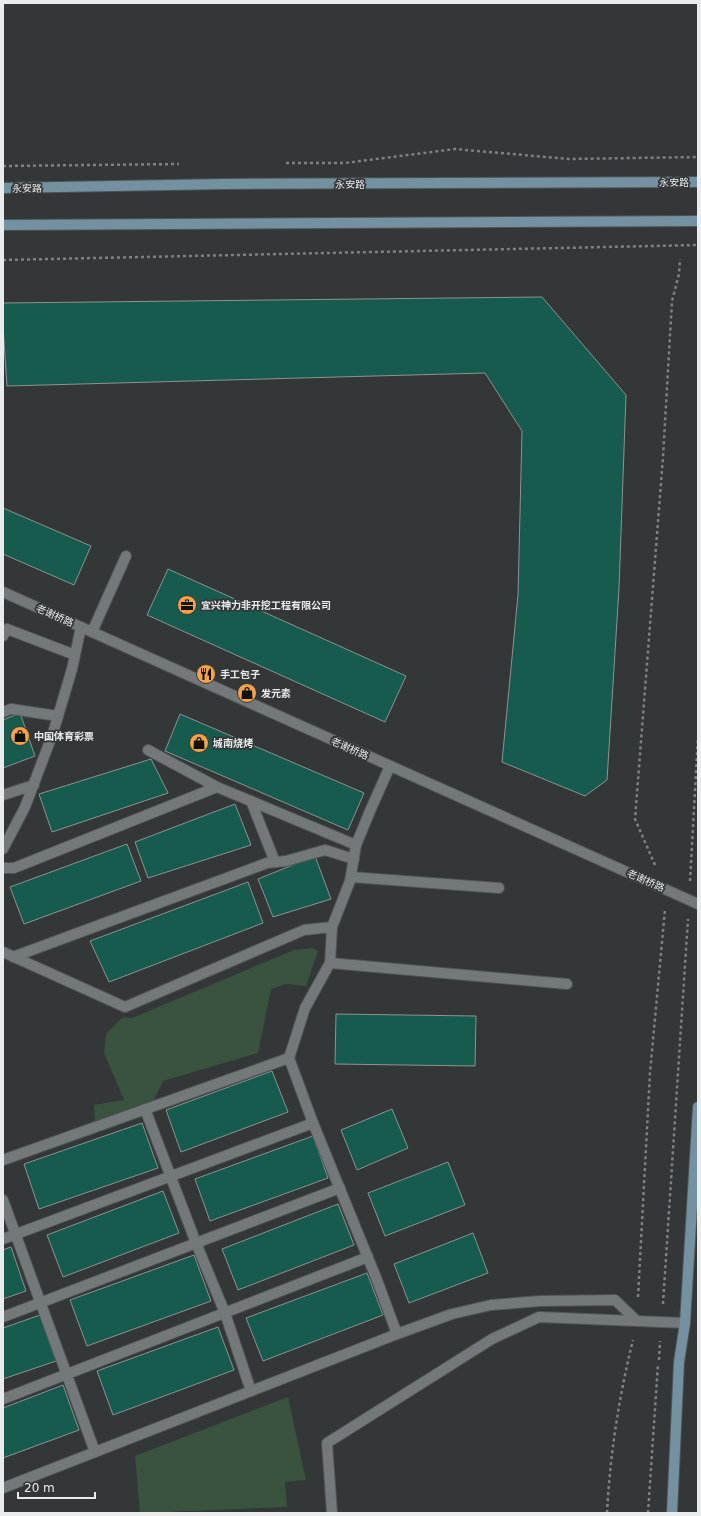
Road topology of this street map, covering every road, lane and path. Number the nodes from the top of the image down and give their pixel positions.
1 (698, 157) edge
2 (281, 163) dead end
3 (186, 164) dead end
4 (3, 166) edge
5 (698, 182) edge
6 (3, 188) edge
7 (698, 221) edge
8 (3, 226) edge
9 (698, 245) edge
10 (3, 260) edge
11 (126, 556) dead end
12 (3, 592) edge
13 (81, 627) junction
14 (92, 632) junction
15 (3, 636) edge
16 (75, 654) junction
17 (3, 712) edge
18 (58, 716) junction
19 (698, 737) edge
20 (148, 750) dead end
21 (390, 766) junction
22 (34, 785) junction
23 (217, 787) junction
24 (3, 795) edge
25 (250, 801) junction
26 (339, 838) junction
27 (356, 845) junction
28 (3, 849) edge
29 (334, 853) junction
30 (354, 859) junction
31 (275, 862) junction
32 (3, 868) edge
33 (351, 877) junction
34 (499, 888) dead end
35 (694, 902) edge
36 (332, 927) junction
37 (8, 954) edge
38 (330, 963) junction
39 (567, 984) dead end
40 (289, 1058) junction
41 (698, 1107) edge
42 (145, 1109) junction
43 (313, 1123) junction
44 (3, 1160) edge
45 (170, 1176) junction
46 (340, 1188) junction
47 (3, 1200) edge
48 (16, 1234) junction
49 (3, 1239) edge
50 (196, 1243) junction
51 (368, 1257) junction
52 (40, 1302) junction
53 (225, 1313) junction
54 (3, 1317) edge
55 (637, 1321) junction
56 (662, 1322) junction
57 (685, 1323) junction
58 (398, 1334) junction
59 (67, 1374) junction
60 (251, 1391) junction
61 (3, 1399) edge
62 (95, 1452) junction
63 (3, 1488) edge
64 (332, 1513) edge
65 (648, 1513) edge
66 (672, 1513) edge

1 - 2 path
3 - 4 path
5 - 6 street, 永安路
7 - 8 street
9 - 10 path
11 - 14 street
12 - 13 street, 老谢桥路
13 - 14 street, 老谢桥路
13 - 16 street
14 - 21 street, 老谢桥路
15 - 16 street
16 - 18 street
17 - 18 street
18 - 22 street
19 - 35 path
20 - 23 street
21 - 27 street
21 - 35 street, 老谢桥路
22 - 24 street
22 - 28 street
23 - 25 street
23 - 32 street
25 - 26 street
25 - 31 street
26 - 27 street
26 - 29 street
27 - 30 street
29 - 30 street
29 - 31 street
30 - 33 street
31 - 37 street
33 - 34 street
33 - 36 street
35 - 56 path
36 - 37 street
36 - 38 street
38 - 39 street
38 - 40 street
40 - 42 street
40 - 43 street
41 - 57 street
42 - 44 street
42 - 45 street
43 - 45 street
43 - 46 street
45 - 48 street
45 - 50 street
46 - 50 street
46 - 51 street
47 - 48 street
48 - 49 street
48 - 52 street
50 - 52 street
50 - 53 street
51 - 53 street
51 - 58 street
52 - 54 street
52 - 59 street
53 - 59 street
53 - 60 street
55 - 56 street
55 - 58 street
55 - 64 street
56 - 57 street
56 - 65 path
57 - 66 street
58 - 60 street
59 - 61 street
59 - 62 street
60 - 62 street
62 - 63 street

